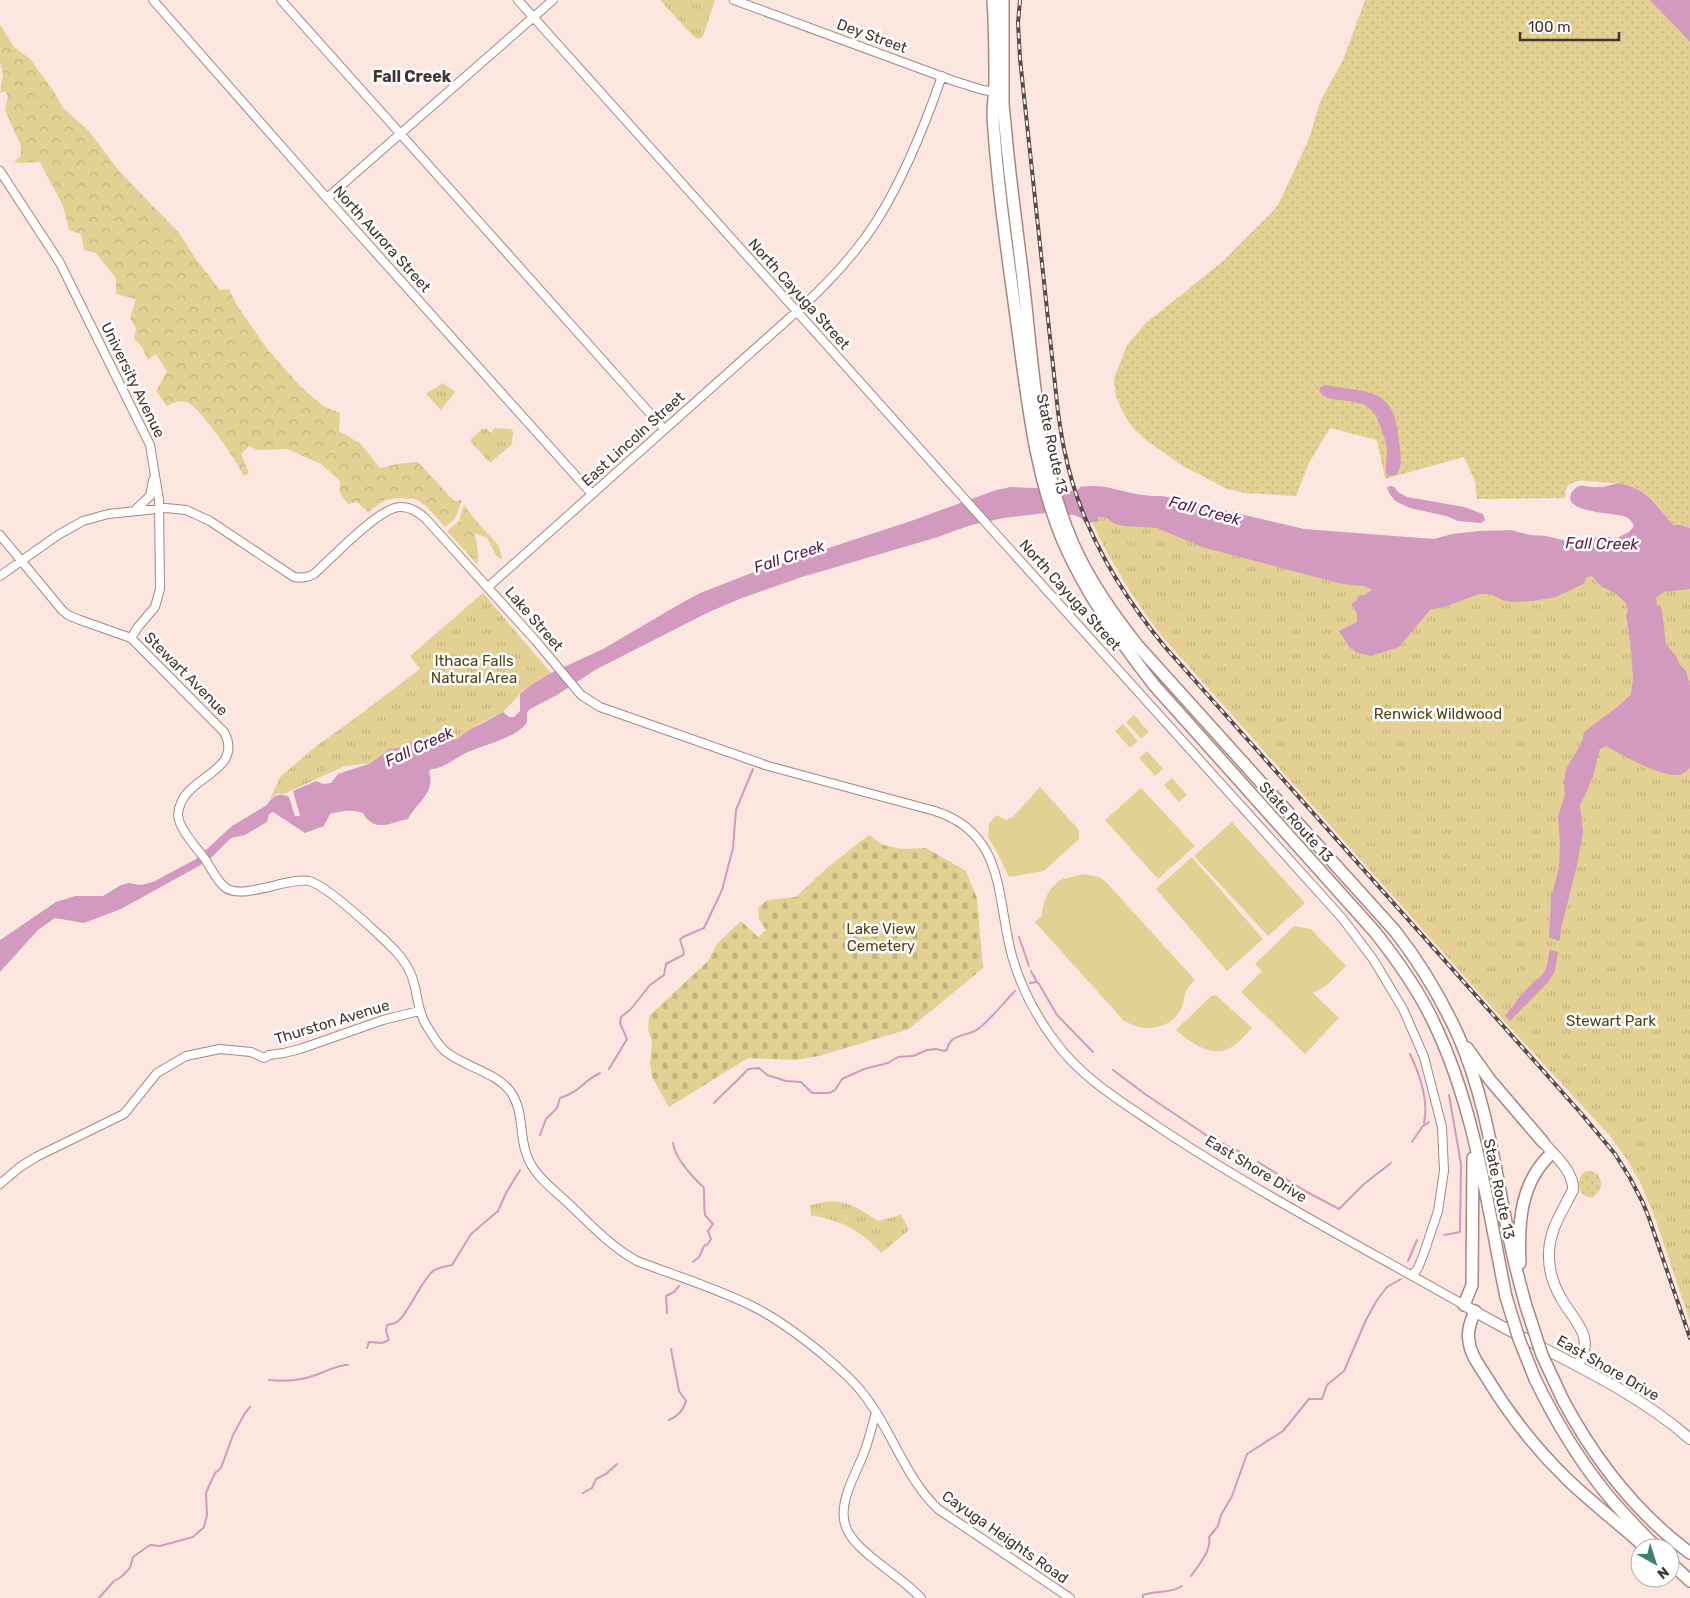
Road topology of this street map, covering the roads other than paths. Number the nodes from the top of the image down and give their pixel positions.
1 (153, 0) edge
2 (281, 0) edge
3 (518, 0) edge
4 (552, 0) edge
5 (734, 0) edge
6 (993, 0) edge
7 (1003, 0) edge
8 (533, 17) junction
9 (942, 76) junction
10 (999, 91) junction
11 (400, 134) junction
12 (0, 171) edge
13 (326, 198) junction
14 (797, 312) junction
15 (664, 429) junction
16 (154, 463) junction
17 (1043, 468) junction
18 (592, 494) junction
19 (159, 508) junction
20 (135, 510) junction
21 (0, 535) edge
22 (1067, 540) junction
23 (21, 561) junction
24 (0, 576) edge
25 (488, 587) junction
26 (131, 638) junction
27 (935, 811) joint
28 (419, 1011) junction
29 (1458, 1036) junction
30 (522, 1128) joint
31 (1473, 1134) junction
32 (1543, 1142) joint
33 (1552, 1153) junction
34 (0, 1184) edge
35 (1412, 1276) junction
36 (1522, 1290) junction
37 (1464, 1305) junction
38 (1474, 1311) junction
39 (1577, 1366) junction
40 (876, 1412) junction
41 (1690, 1438) edge
42 (1635, 1538) edge
43 (1648, 1538) edge
44 (1690, 1554) edge
45 (1680, 1572) edge
46 (1690, 1582) edge
47 (922, 1598) edge
48 (1070, 1598) edge

1 - 13 street, North Aurora Street
2 - 11 street
3 - 8 street, North Cayuga Street
4 - 8 street
5 - 9 street, Dey Street
6 - 10 highway
7 - 10 highway
8 - 11 street
8 - 14 street, North Cayuga Street
9 - 10 street, Dey Street
9 - 14 street, East Lincoln Street
10 - 17 highway, State Route 13
10 - 17 highway, State Route 13
11 - 13 street
11 - 15 street
12 - 16 street, University Avenue
13 - 18 street, North Aurora Street
14 - 15 street, East Lincoln Street
14 - 35 street, North Cayuga Street
15 - 18 street, East Lincoln Street
16 - 19 street, University Avenue
16 - 20 street
17 - 22 highway, State Route 13
18 - 25 street, East Lincoln Street
19 - 20 street
19 - 25 street, Lake Street
19 - 26 street, University Avenue
20 - 23 street
21 - 23 street, Stewart Avenue
22 - 29 highway, State Route 13
22 - 31 highway, State Route 13
23 - 24 street
23 - 26 street, Stewart Avenue
25 - 27 street, Lake Street
26 - 28 street, Stewart Avenue
27 - 35 street, East Shore Drive
28 - 30 street, Stewart Avenue
28 - 34 street, Thurston Avenue
29 - 32 highway
29 - 36 highway, State Route 13
30 - 40 street, Cayuga Heights Road
31 - 37 highway
31 - 43 highway, State Route 13, bridge
32 - 33 main road
33 - 36 highway
33 - 39 main road
35 - 37 street, East Shore Drive
36 - 44 highway, State Route 13, bridge
37 - 38 main road, East Shore Drive
38 - 39 main road, East Shore Drive
38 - 42 highway
39 - 41 main road, East Shore Drive
40 - 47 street
40 - 48 street, Cayuga Heights Road
45 - 46 highway

